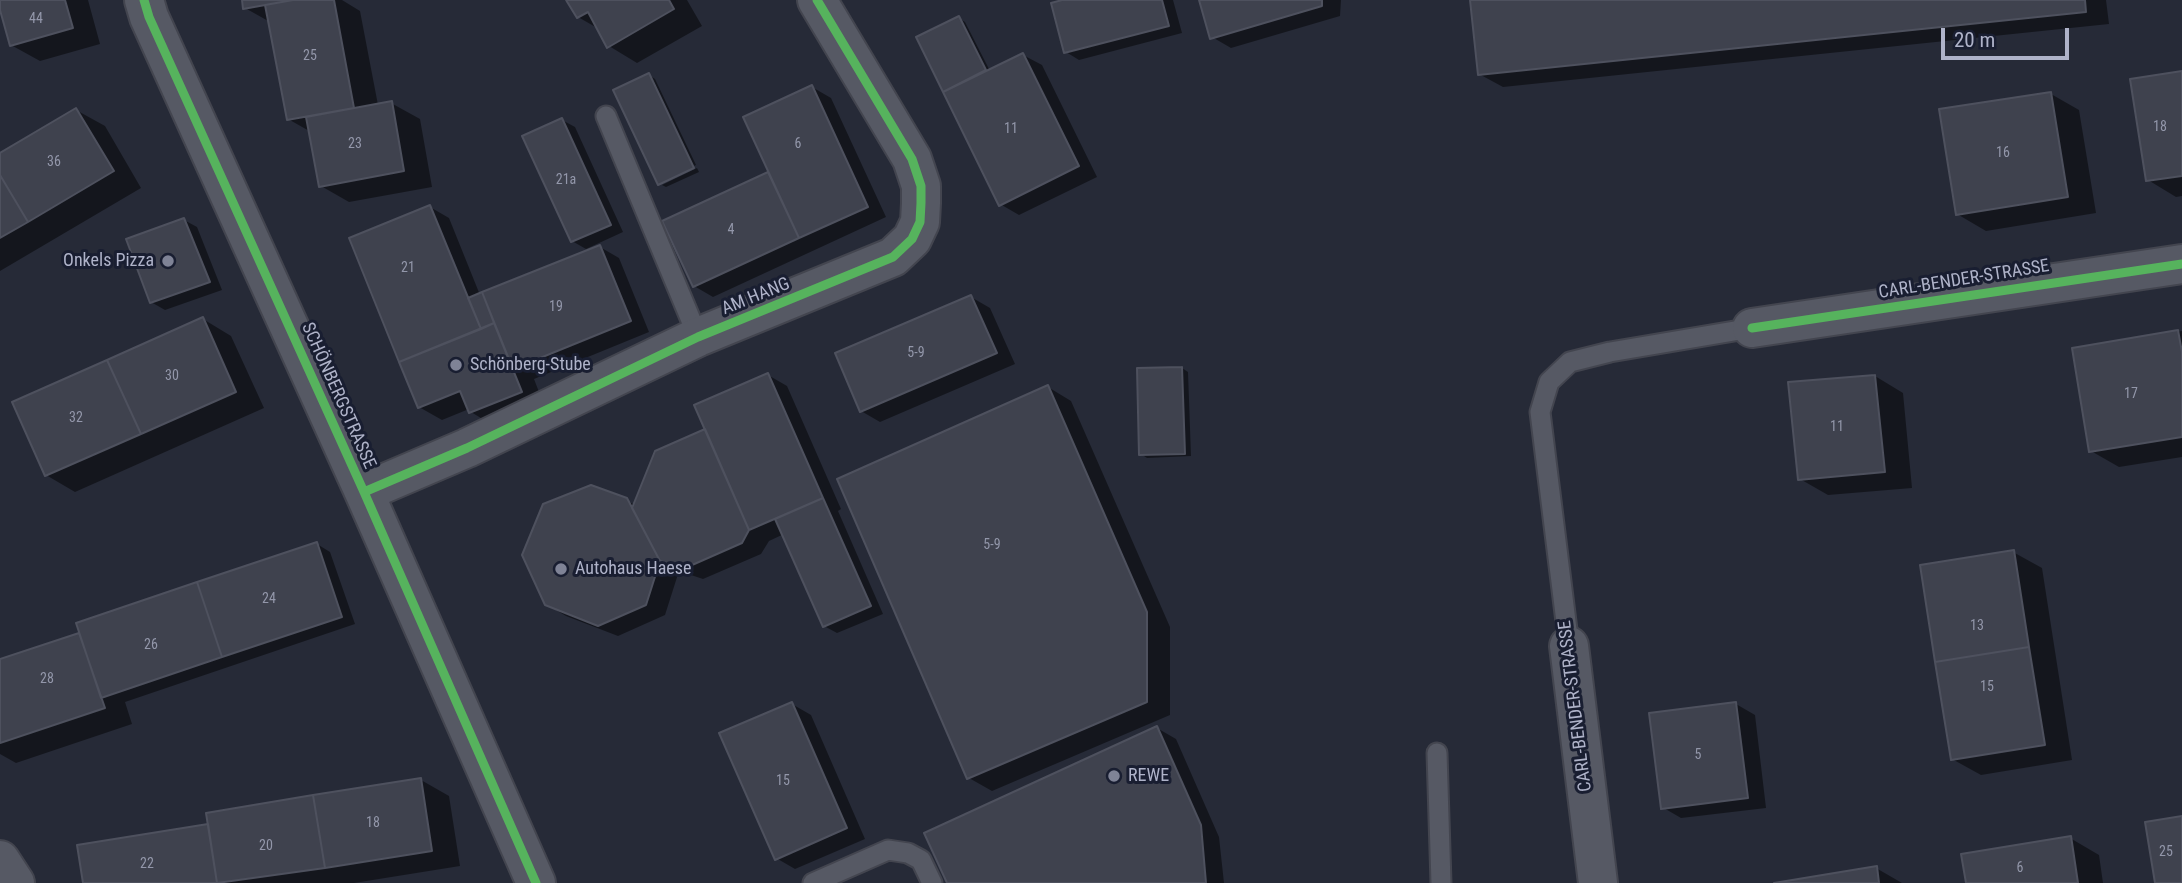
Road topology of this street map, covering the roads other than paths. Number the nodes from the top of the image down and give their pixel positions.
1 (144, 0) edge
2 (817, 0) edge
3 (606, 116) dead end
4 (2182, 264) edge
5 (1752, 328) joint
6 (698, 337) junction
7 (363, 492) junction
8 (1569, 646) joint
9 (1437, 752) dead end
10 (0, 860) edge
11 (15, 883) edge
12 (536, 883) edge
13 (813, 883) edge
14 (932, 883) edge
15 (1441, 883) edge
16 (1598, 883) edge

1 - 7 street, SCHÖNBERGSTRASSE
2 - 6 street, AM HANG
3 - 6 lane
4 - 5 street, CARL-BENDER-STRASSE
5 - 8 lane, CARL-BENDER-STRASSE
6 - 7 street, AM HANG
7 - 12 street, SCHÖNBERGSTRASSE
8 - 16 street, CARL-BENDER-STRASSE
9 - 15 lane
10 - 11 street
13 - 14 lane

